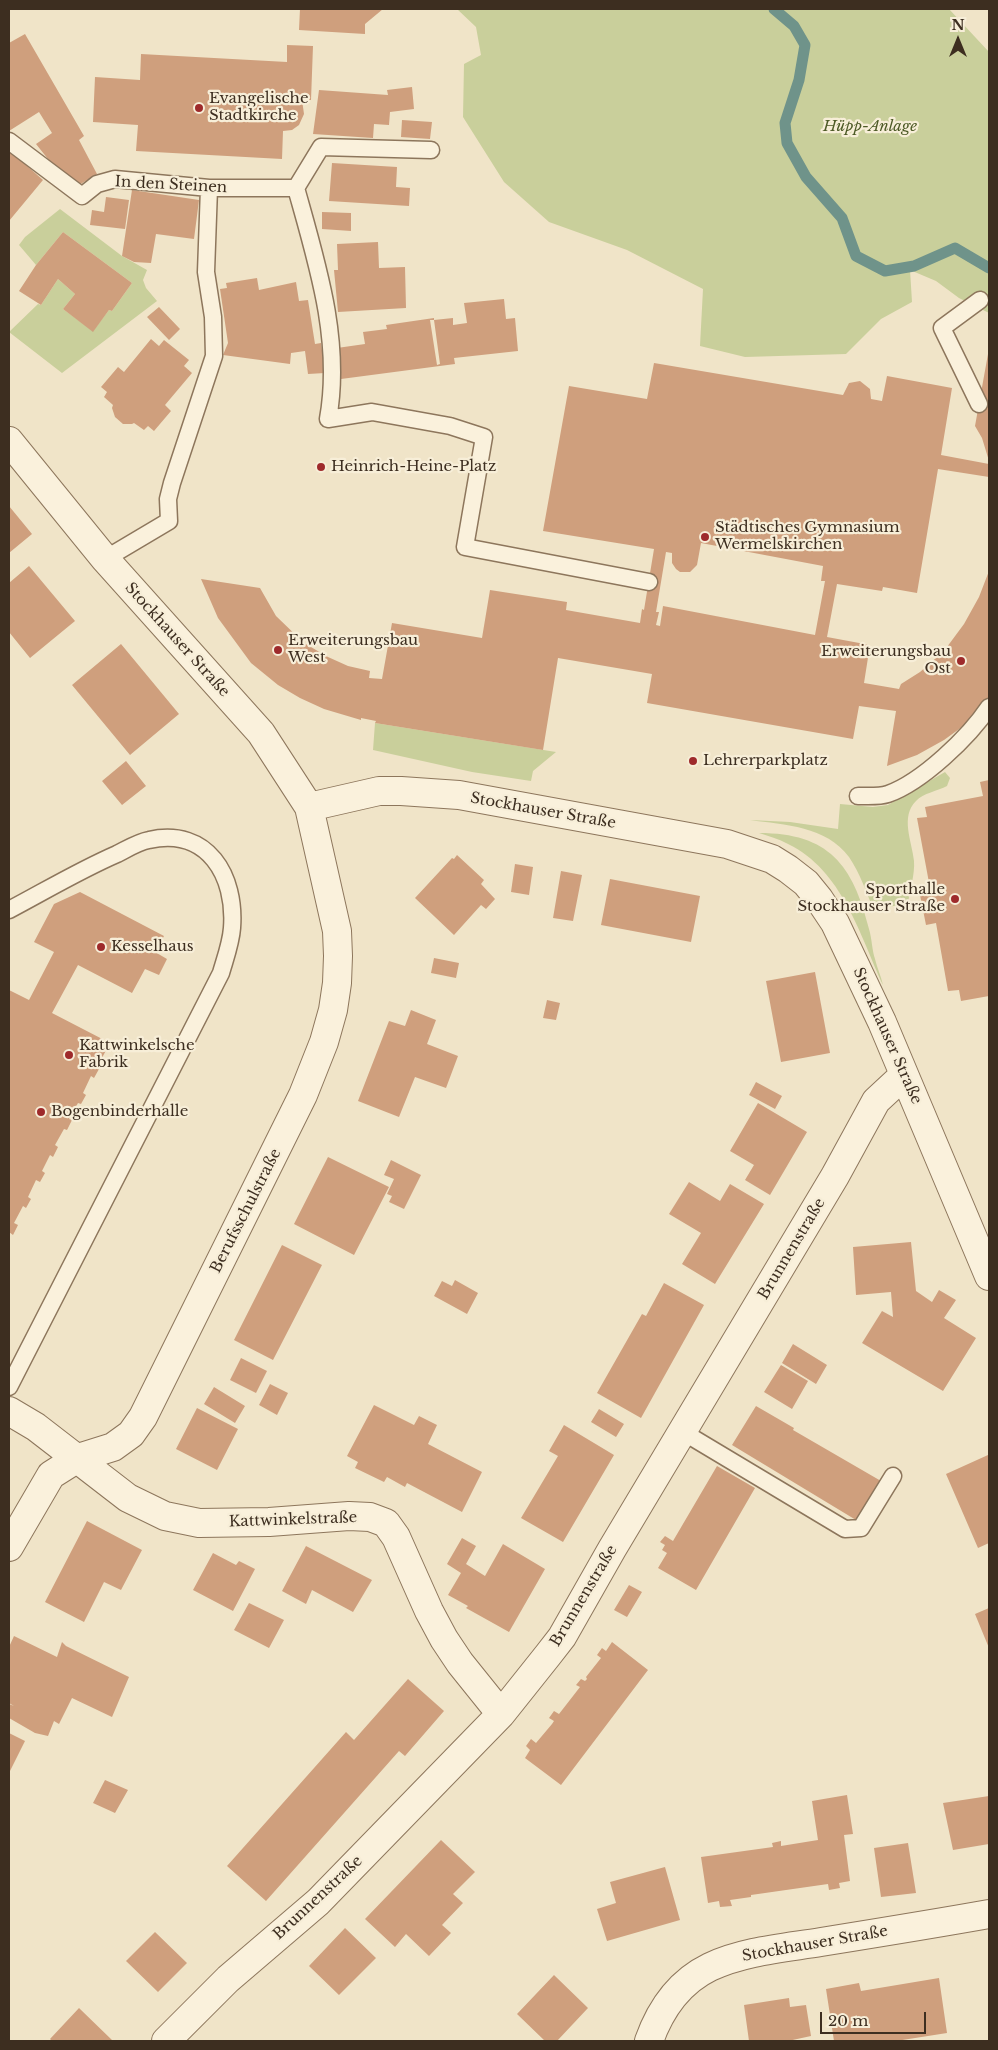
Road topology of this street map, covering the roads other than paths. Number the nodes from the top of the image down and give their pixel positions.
1 (9, 141) edge
2 (431, 150) dead end
3 (209, 188) junction
4 (296, 188) junction
5 (980, 300) dead end
6 (980, 404) dead end
7 (9, 441) edge
8 (105, 559) junction
9 (649, 582) dead end
10 (989, 707) edge
11 (858, 796) dead end
12 (309, 807) junction
13 (9, 910) edge
14 (904, 1075) junction
15 (989, 1276) edge
16 (9, 1387) edge
17 (9, 1411) edge
18 (682, 1432) junction
19 (78, 1458) junction
20 (893, 1476) dead end
21 (9, 1547) edge
22 (501, 1714) junction
23 (989, 1914) edge
24 (166, 2041) edge
25 (649, 2041) edge

1 - 3 lane, In den Steinen
2 - 4 lane
3 - 4 lane, In den Steinen
3 - 8 lane
4 - 9 lane
5 - 6 lane
7 - 8 street, Stockhauser Straße
8 - 12 street, Stockhauser Straße
10 - 11 lane
12 - 14 street, Stockhauser Straße
12 - 19 street, Berufsschulstraße
13 - 16 lane
14 - 15 street, Stockhauser Straße
14 - 18 street, Brunnenstraße
17 - 19 street, Kattwinkelstraße
18 - 20 lane
18 - 22 street, Brunnenstraße
19 - 21 street, Berufsschulstraße
19 - 22 street, Kattwinkelstraße
22 - 24 street, Brunnenstraße
23 - 25 street, Stockhauser Straße

